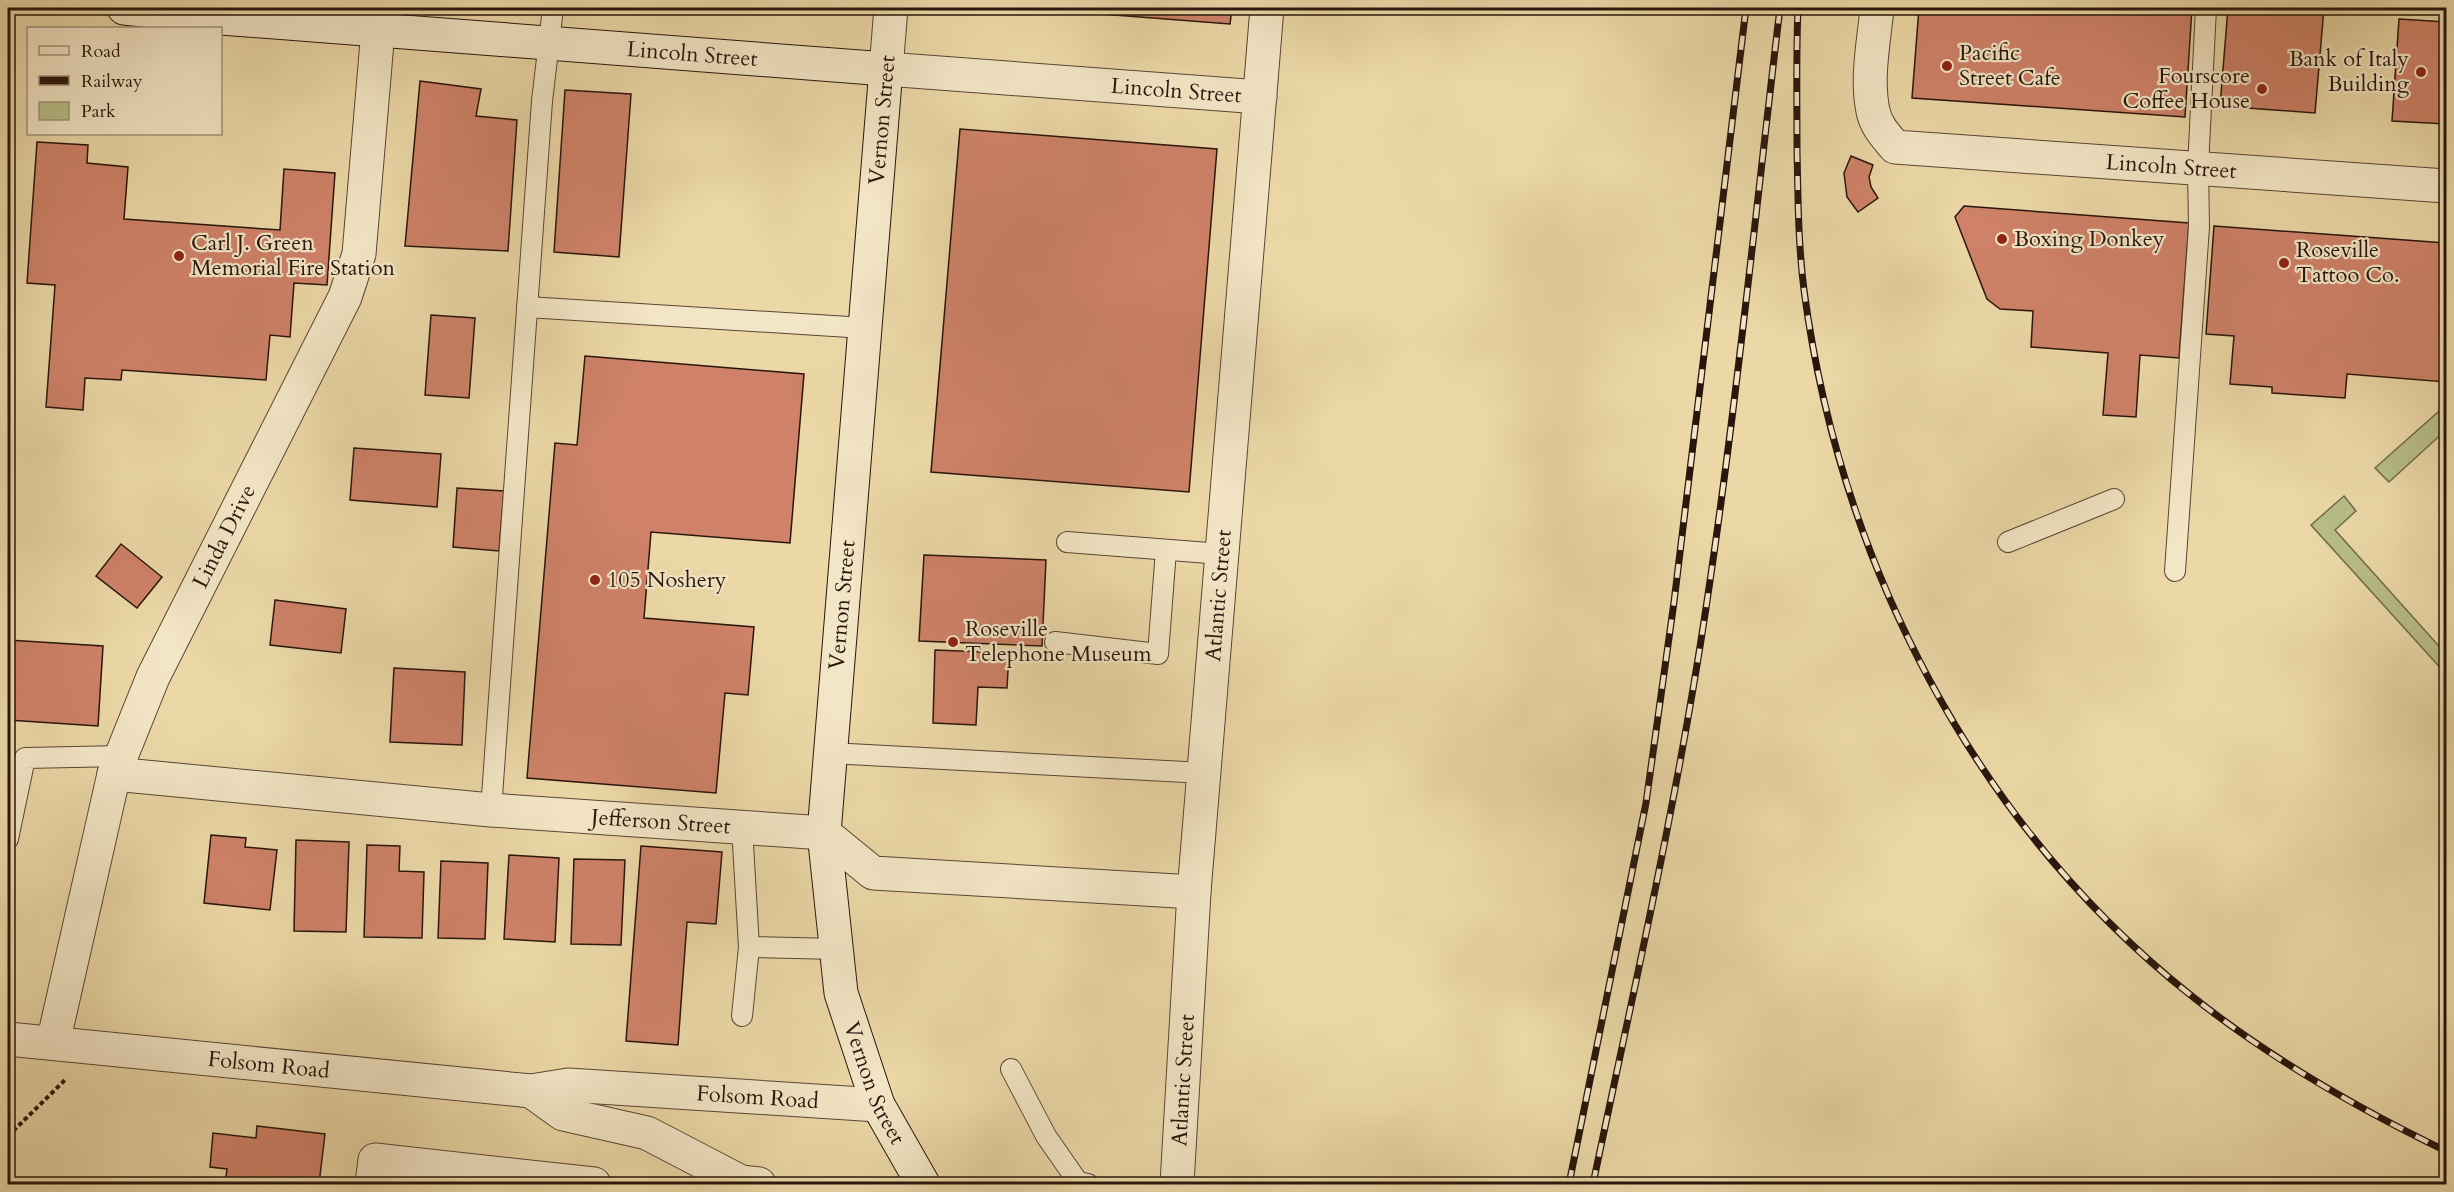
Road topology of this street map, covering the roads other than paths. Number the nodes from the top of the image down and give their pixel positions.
1 (124, 8) edge
2 (553, 8) edge
3 (891, 8) edge
4 (1267, 8) edge
5 (1877, 8) edge
6 (2206, 8) edge
7 (221, 13) edge
8 (289, 15) edge
9 (385, 23) edge
10 (549, 42) junction
11 (886, 69) junction
12 (1260, 97) junction
13 (2198, 167) junction
14 (2446, 186) edge
15 (527, 307) junction
16 (865, 328) junction
17 (2114, 499) dead end
18 (1067, 542) dead end
19 (2008, 542) dead end
20 (1166, 550) junction
21 (1222, 554) junction
22 (2175, 571) dead end
23 (1055, 642) dead end
24 (830, 753) junction
25 (117, 765) junction
26 (1204, 773) junction
27 (491, 810) junction
28 (742, 827) junction
29 (824, 832) junction
30 (8, 838) edge
31 (1194, 892) junction
32 (749, 946) junction
33 (837, 949) junction
34 (742, 1016) dead end
35 (8, 1039) edge
36 (67, 1045) junction
37 (1011, 1069) dead end
38 (531, 1091) junction
39 (878, 1105) junction
40 (373, 1172) edge
41 (744, 1184) edge
42 (594, 1185) edge
43 (922, 1185) edge
44 (1088, 1185) edge
45 (1177, 1185) edge

1 - 7 street, Lincoln Street
2 - 10 lane
3 - 11 street, Vernon Street
4 - 12 street, Atlantic Street
5 - 13 street, Lincoln Street
6 - 13 lane
7 - 8 street, Lincoln Street
8 - 9 street, Lincoln Street
9 - 10 street, Lincoln Street
9 - 25 street, Linda Drive
10 - 11 street, Lincoln Street
10 - 15 lane
11 - 12 street, Lincoln Street
11 - 16 street, Vernon Street
12 - 21 street, Atlantic Street
13 - 14 street, Lincoln Street
13 - 22 lane
15 - 16 lane
15 - 27 lane
16 - 24 street, Vernon Street
17 - 19 lane
18 - 20 lane
20 - 21 lane
20 - 23 lane
21 - 26 street, Atlantic Street
24 - 26 lane
24 - 29 street, Vernon Street
25 - 27 street, Jefferson Street
25 - 30 lane
25 - 36 street, Linda Drive
26 - 31 street, Atlantic Street
27 - 28 street, Jefferson Street
28 - 29 street, Jefferson Street
28 - 32 lane
29 - 31 street
29 - 33 street, Vernon Street
31 - 45 street, Atlantic Street
32 - 33 lane
32 - 34 lane
33 - 39 street, Vernon Street
35 - 36 street, Folsom Road
36 - 38 street, Folsom Road
37 - 44 lane
38 - 39 street, Folsom Road
38 - 41 street, Folsom Road
39 - 43 street, Vernon Street
40 - 42 street

